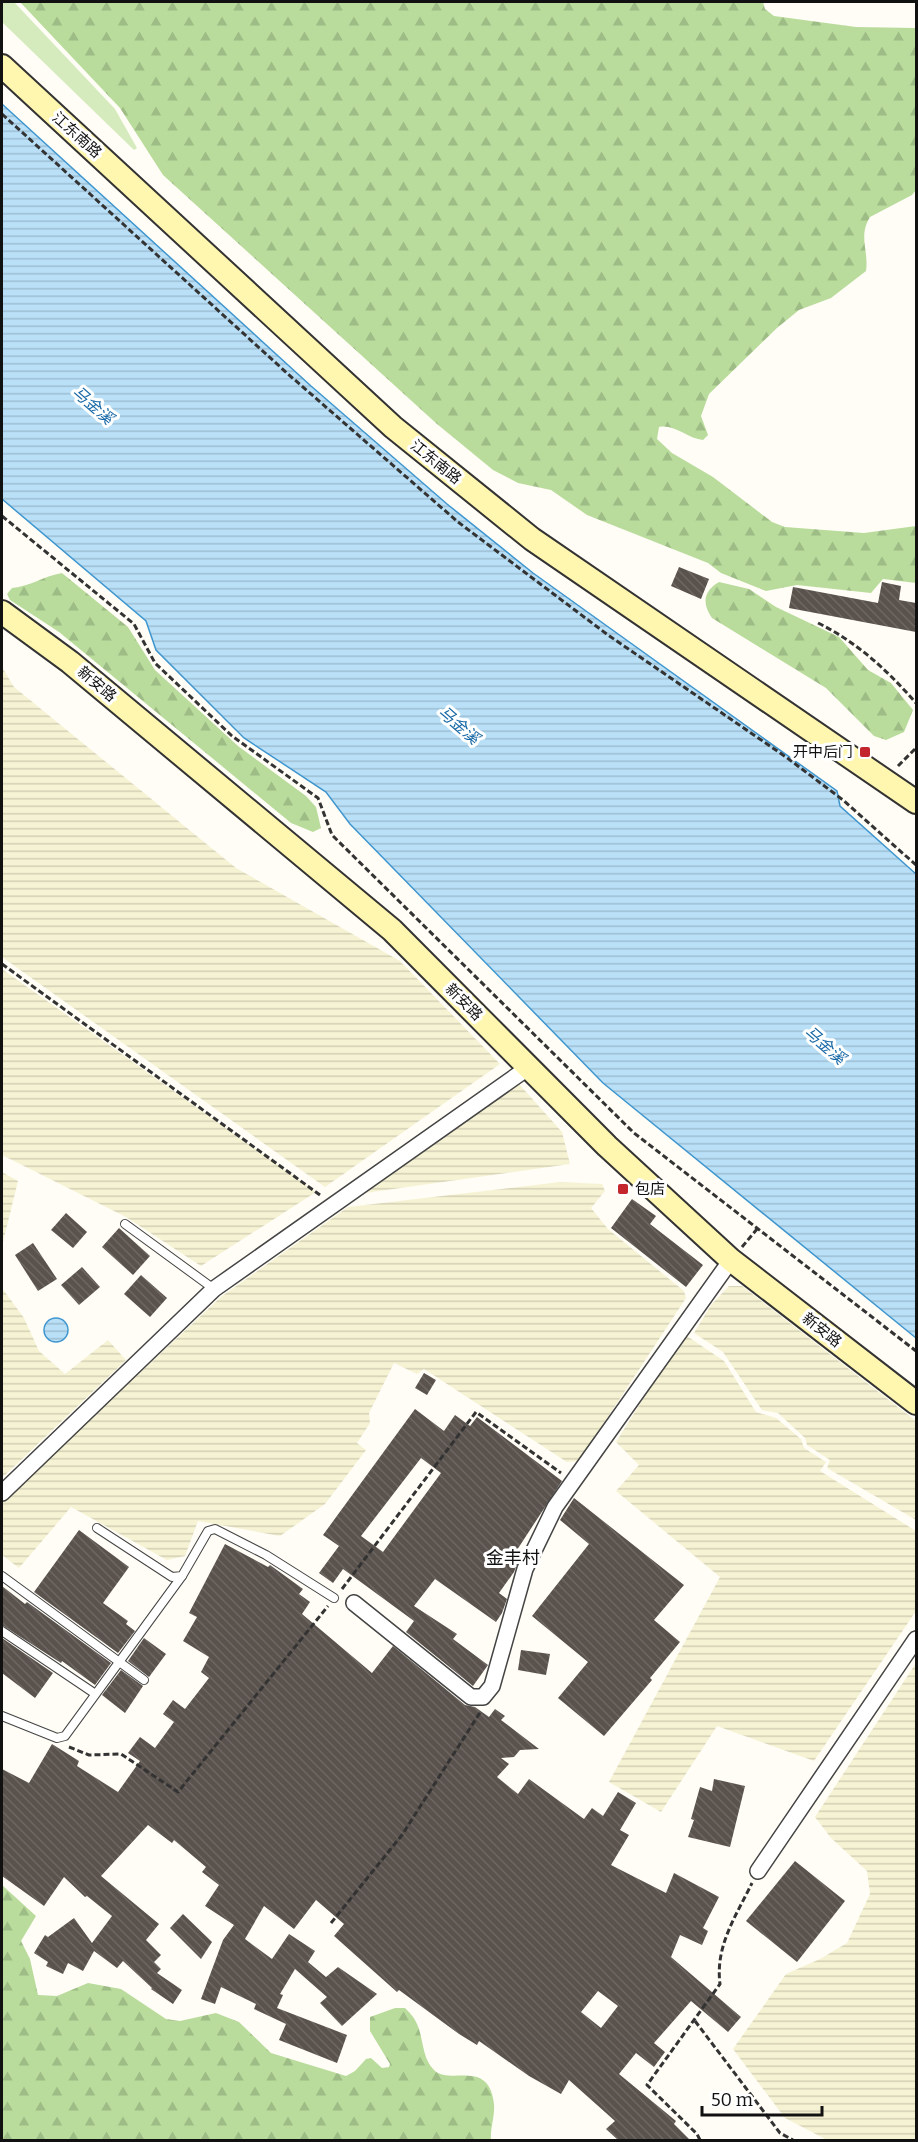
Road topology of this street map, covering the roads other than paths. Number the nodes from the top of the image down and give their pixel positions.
1 (2, 66) edge
2 (2, 612) edge
3 (916, 802) edge
4 (529, 1067) junction
5 (125, 1224) dead end
6 (731, 1260) junction
7 (214, 1289) junction
8 (916, 1403) edge
9 (2, 1493) edge
10 (97, 1528) dead end
11 (2, 1576) edge
12 (182, 1576) junction
13 (334, 1598) road end
14 (354, 1603) dead end
15 (2, 1631) edge
16 (916, 1639) edge
17 (118, 1660) junction
18 (144, 1680) dead end
19 (94, 1693) junction
20 (2, 1716) edge
21 (758, 1871) road end

1 - 3 main road, 江东南路
2 - 4 main road, 新安路
4 - 6 main road, 新安路
4 - 7 street
5 - 7 lane
6 - 8 main road, 新安路
6 - 14 street
7 - 9 street
10 - 12 lane
11 - 17 lane
12 - 13 lane
12 - 17 lane
15 - 19 lane
16 - 21 street
17 - 18 lane
17 - 19 lane
19 - 20 lane

